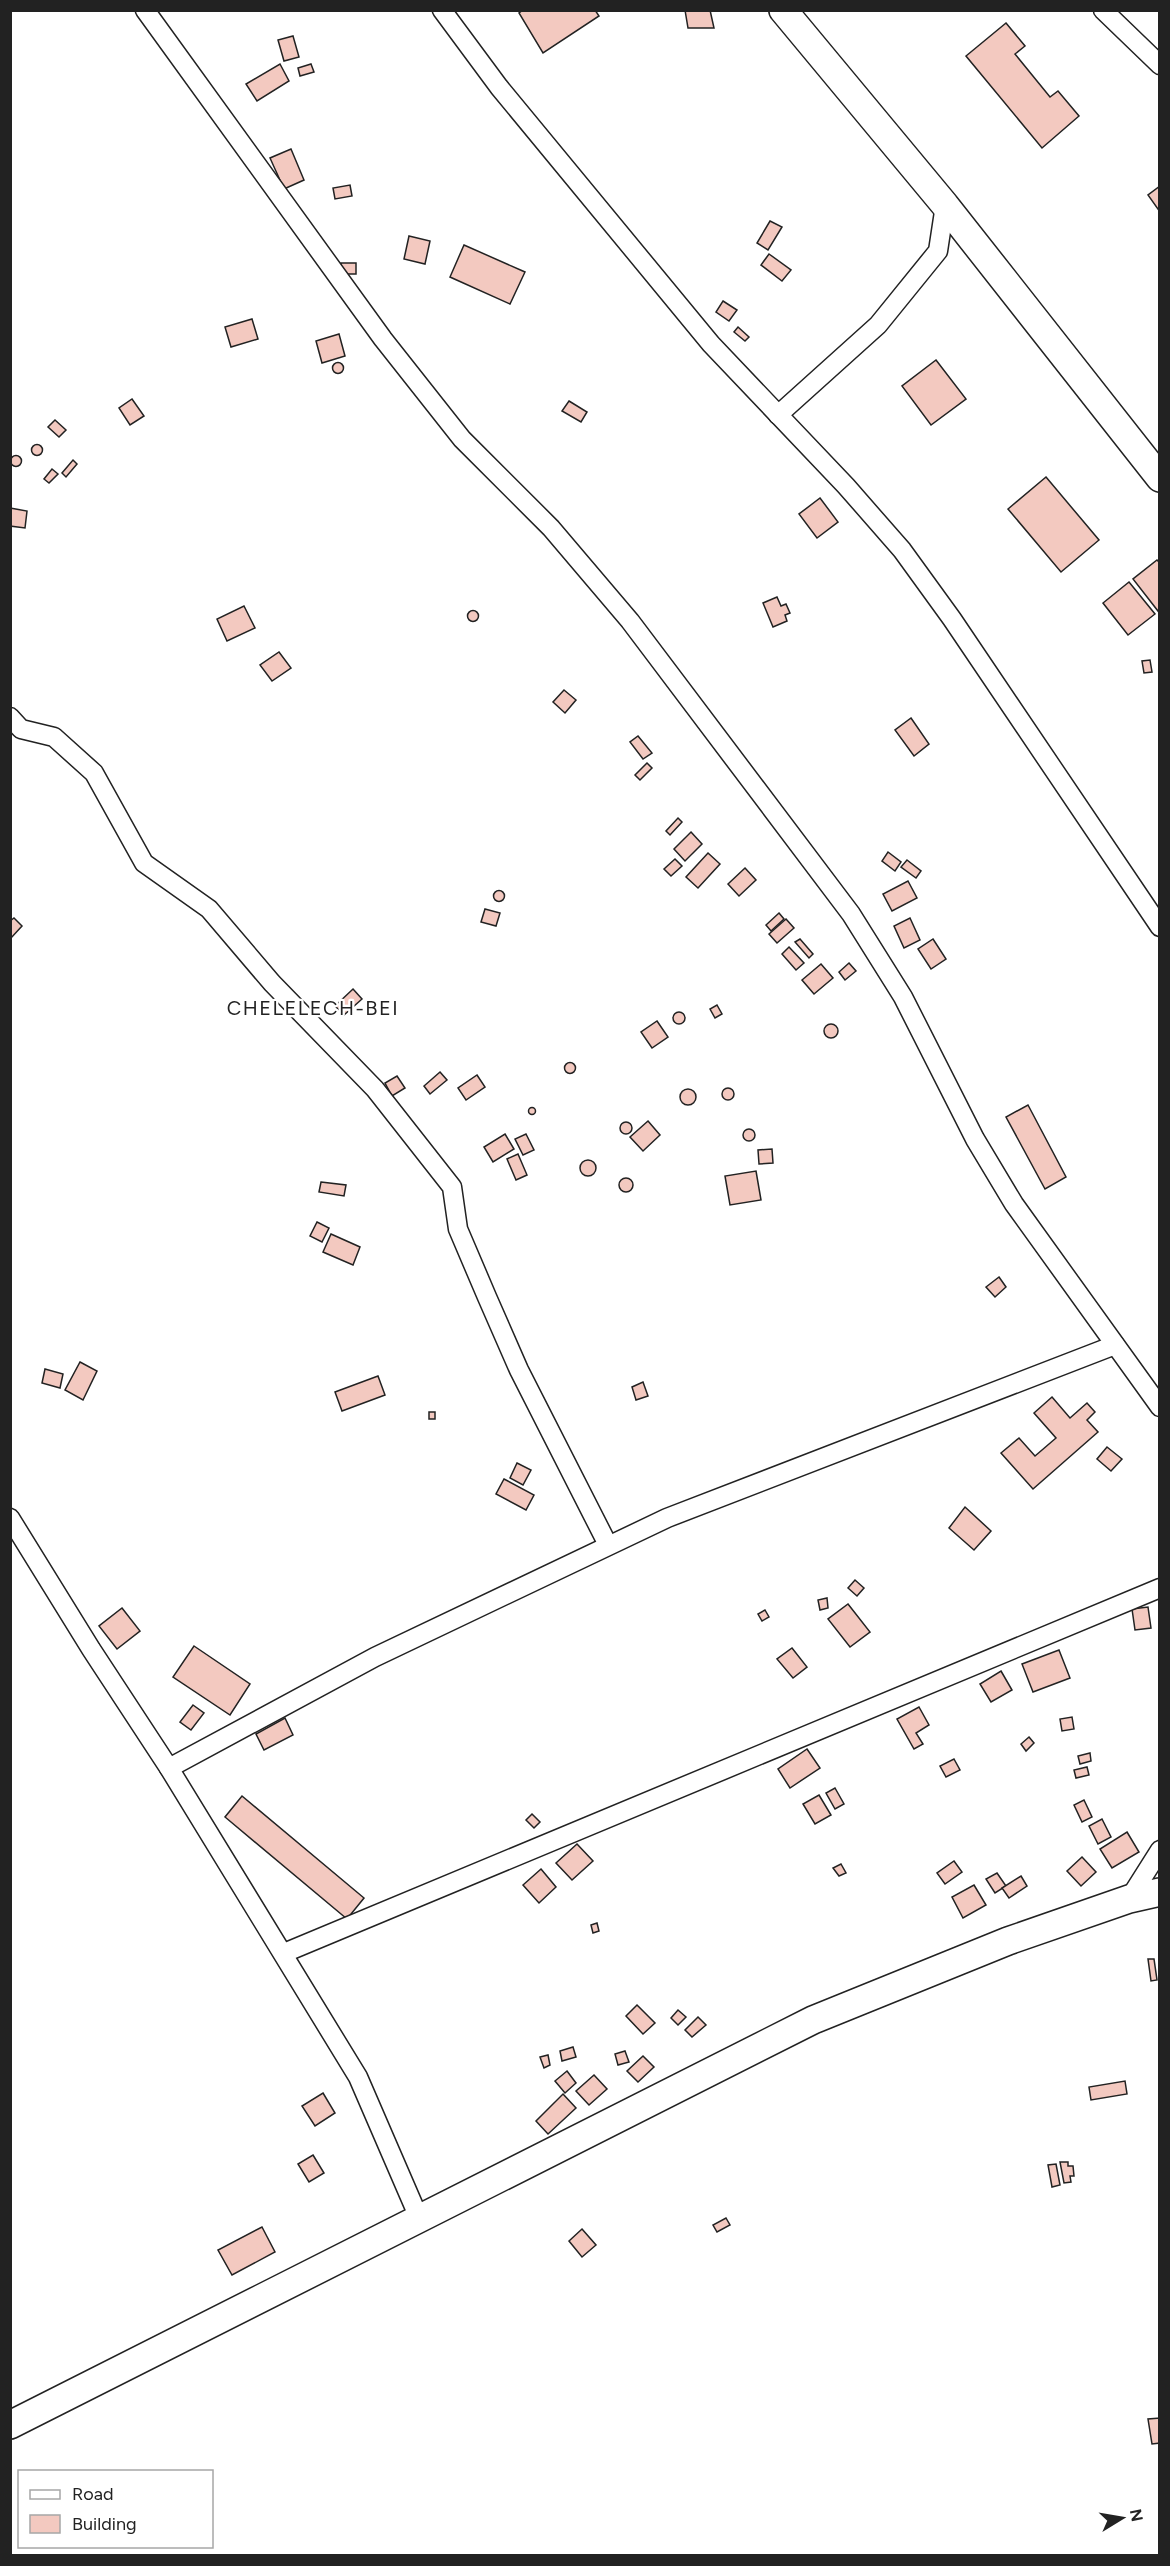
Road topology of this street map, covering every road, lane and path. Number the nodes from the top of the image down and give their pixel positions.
1 (145, 10) edge
2 (442, 10) edge
3 (783, 10) edge
4 (1102, 10) edge
5 (1160, 65) edge
6 (945, 205) junction
7 (778, 415) junction
8 (1160, 478) edge
9 (10, 717) edge
10 (1160, 927) edge
11 (1115, 1345) junction
12 (1160, 1407) edge
13 (10, 1518) edge
14 (608, 1545) junction
15 (1160, 1588) edge
16 (169, 1768) junction
17 (1160, 1850) edge
18 (1160, 1892) edge
19 (1129, 1899) junction
20 (284, 1953) junction
21 (419, 2217) junction
22 (10, 2425) edge

1 - 11 street
2 - 7 street
3 - 6 main road
4 - 5 street
6 - 7 street
6 - 8 main road
7 - 10 street
9 - 14 street
11 - 12 street
11 - 14 street
13 - 16 street
14 - 16 street
15 - 20 street
16 - 20 street
17 - 19 street
18 - 19 main road
19 - 21 main road
20 - 21 street
21 - 22 main road

